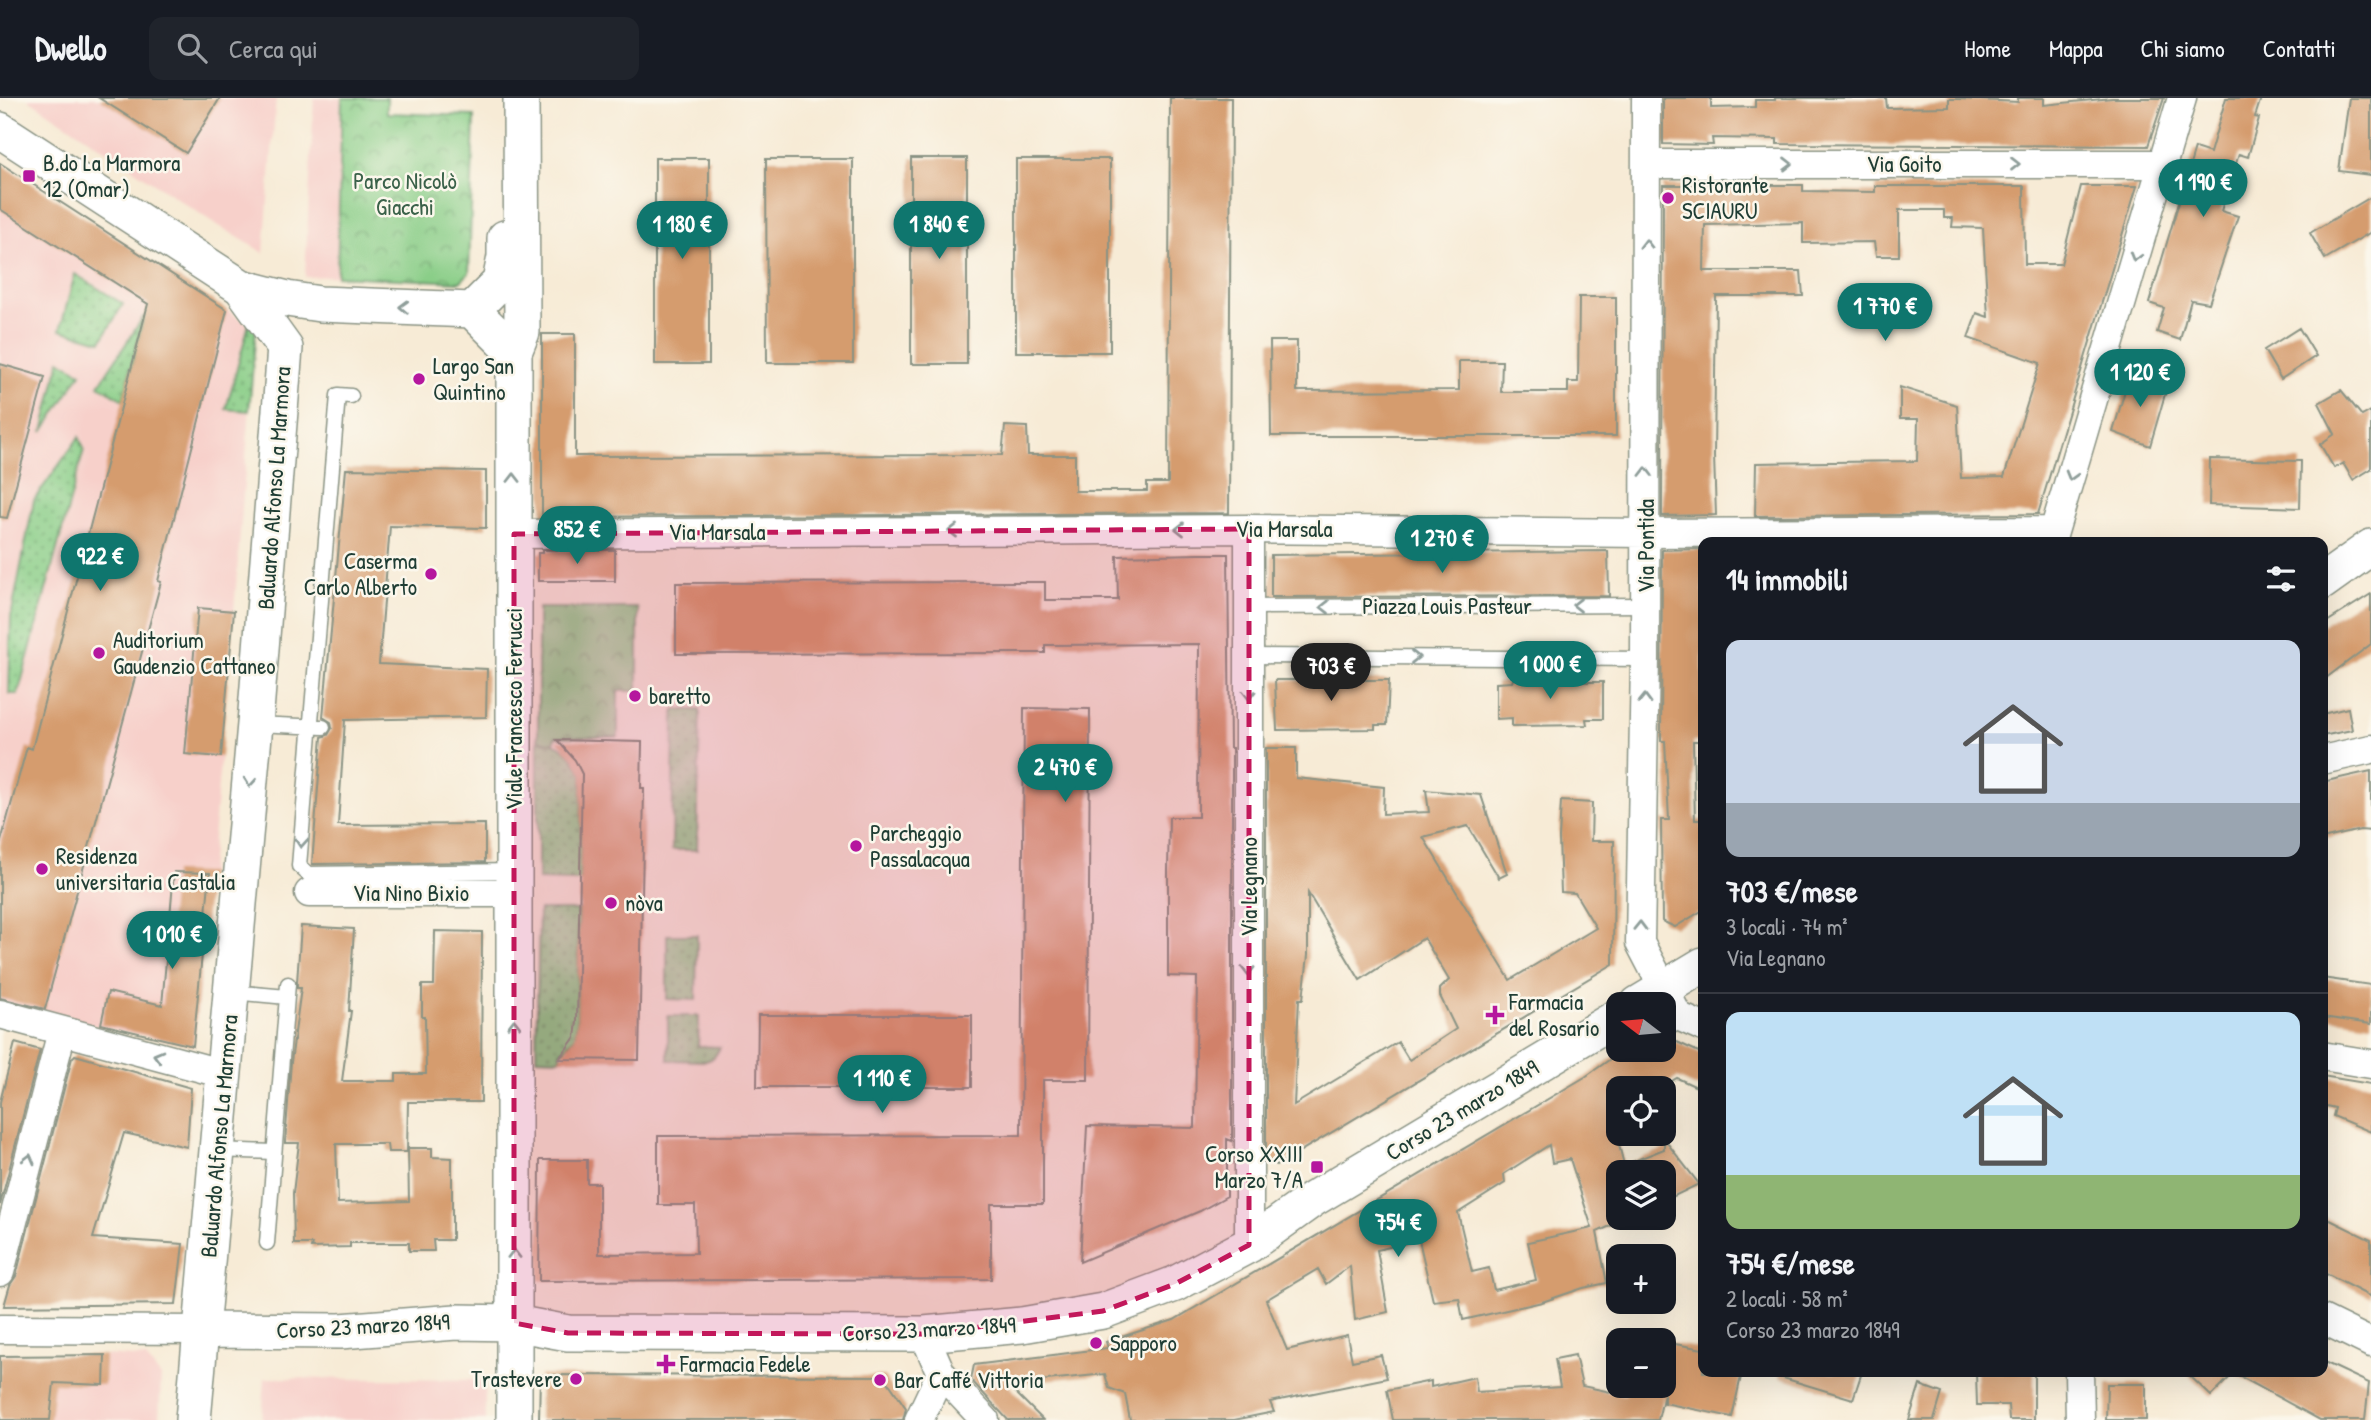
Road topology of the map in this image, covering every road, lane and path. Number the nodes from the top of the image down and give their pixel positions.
1 (505, 98) edge
2 (521, 98) edge
3 (1646, 98) edge
4 (2182, 98) edge
5 (0, 130) edge
6 (1646, 164) junction
7 (2162, 164) junction
8 (241, 287) junction
9 (304, 302) junction
10 (472, 310) junction
11 (285, 348) junction
12 (514, 352) junction
13 (351, 396) dead end
14 (1249, 528) junction
15 (1646, 533) junction
16 (514, 534) junction
17 (2053, 537) edge
18 (2371, 547) edge
19 (2344, 572) edge
20 (1646, 604) junction
21 (1248, 607) junction
22 (1249, 656) junction
23 (1645, 659) junction
24 (255, 724) junction
25 (316, 727) junction
26 (2371, 749) edge
27 (2328, 760) edge
28 (514, 882) junction
29 (309, 893) dead end
30 (1698, 968) edge
31 (232, 992) junction
32 (1649, 992) edge
33 (1658, 992) edge
34 (0, 1014) edge
35 (1676, 1015) edge
36 (1606, 1024) edge
37 (1698, 1025) edge
38 (62, 1031) junction
39 (2328, 1057) edge
40 (2371, 1064) edge
41 (224, 1074) junction
42 (218, 1150) junction
43 (274, 1152) junction
44 (267, 1243) dead end
45 (1249, 1245) junction
46 (0, 1272) edge
47 (514, 1323) junction
48 (2328, 1323) edge
49 (0, 1329) edge
50 (202, 1330) junction
51 (924, 1334) junction
52 (2371, 1343) edge
53 (941, 1373) junction
54 (2079, 1377) edge
55 (194, 1420) edge
56 (514, 1420) edge
57 (919, 1420) edge
58 (985, 1420) edge
59 (2080, 1420) edge

1 - 10 street
2 - 12 street, Viale Francesco Ferrucci
3 - 6 street, Via Pontida
4 - 7 street
5 - 8 street, Baluardo Alfonso La Marmora
6 -> 7 street, Via Goito
15 -> 6 street, Via Pontida
7 -> 17 street
8 - 9 street, Baluardo Alfonso La Marmora
8 - 11 street, Baluardo Alfonso La Marmora
10 -> 9 street
9 - 11 street
10 - 12 street
11 - 24 street, Baluardo Alfonso La Marmora
16 -> 12 street, Viale Francesco Ferrucci
13 - 25 lane
14 - 15 street, Via Marsala
14 -> 16 street, Via Marsala
14 - 21 street, Via Legnano
15 - 17 street, Via Marsala
15 - 20 street, Via Pontida
16 - 28 street, Viale Francesco Ferrucci
18 - 19 street
20 -> 21 lane, Piazza Louis Pasteur
20 - 23 street, Via Pontida
21 - 22 street, Via Legnano
22 -> 23 lane
22 -> 45 street, Via Legnano
32 -> 23 street, Via Pontida
24 - 25 lane
24 -> 31 street, Baluardo Alfonso La Marmora
25 -> 28 lane
26 - 27 street
28 - 29 street, Via Nino Bixio
47 -> 28 street, Viale Francesco Ferrucci
30 - 33 street
31 - 41 street, Baluardo Alfonso La Marmora
31 - 43 lane
34 - 38 street
35 - 37 street, Via Pontida
36 - 45 street, Corso 23 marzo 1849
41 -> 38 street
46 -> 38 street
39 - 40 street
41 - 42 street, Baluardo Alfonso La Marmora
42 - 43 lane
42 - 50 street, Baluardo Alfonso La Marmora
43 - 44 lane
45 - 51 street, Corso 23 marzo 1849
47 - 50 street, Corso 23 marzo 1849
47 - 51 street, Corso 23 marzo 1849
47 - 56 street, Viale Francesco Ferrucci
48 - 52 street
49 - 50 street
50 - 55 street, Baluardo Alfonso La Marmora
51 - 53 street
53 - 57 street
53 - 58 street
54 - 59 street

